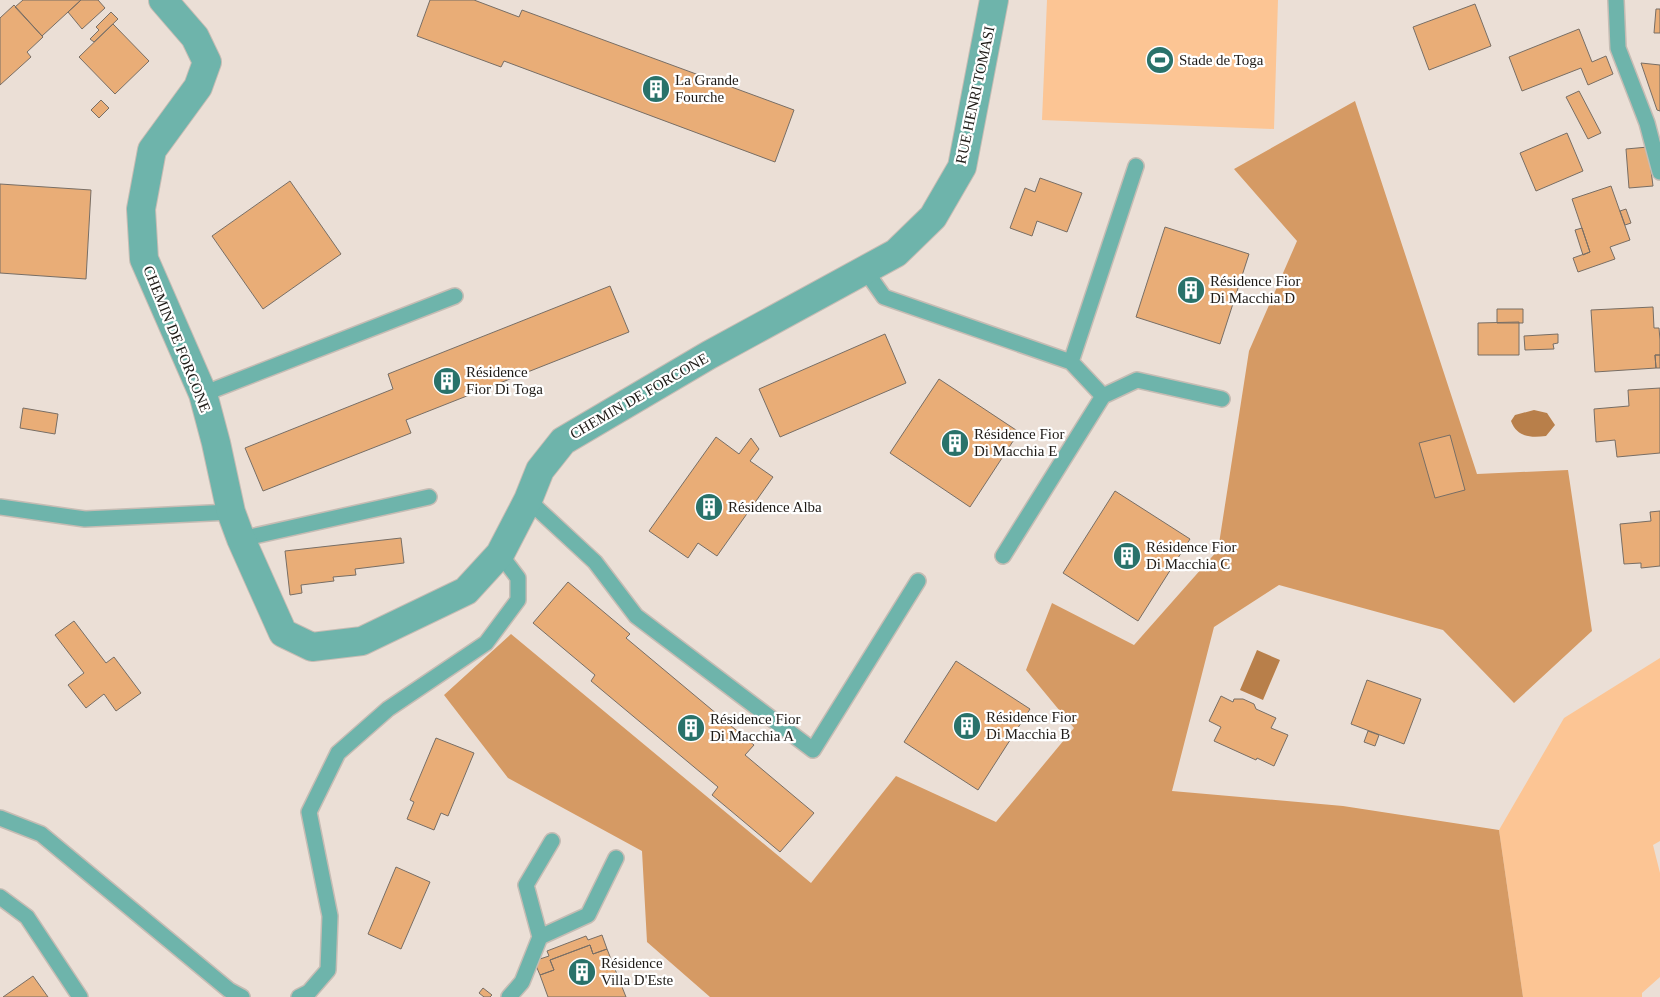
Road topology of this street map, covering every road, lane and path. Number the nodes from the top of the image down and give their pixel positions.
1 (163, 0) edge
2 (994, 0) edge
3 (1616, 0) edge
4 (1136, 166) dead end
5 (1660, 172) edge
6 (865, 270) junction
7 (455, 296) dead end
8 (1071, 362) junction
9 (203, 394) junction
10 (1103, 396) junction
11 (1222, 399) dead end
12 (429, 497) dead end
13 (528, 500) junction
14 (0, 507) edge
15 (231, 512) junction
16 (241, 539) junction
17 (500, 554) junction
18 (1003, 556) dead end
19 (918, 581) dead end
20 (0, 818) edge
21 (552, 841) dead end
22 (616, 858) dead end
23 (0, 897) edge
24 (540, 936) junction
25 (306, 995) edge
26 (80, 997) edge
27 (242, 997) edge
28 (510, 997) edge

1 - 9 street, CHEMIN DE FORCONE
2 - 6 street, RUE HENRI TOMASI
3 - 5 lane
4 - 8 lane
6 - 8 lane
6 - 13 street, CHEMIN DE FORCONE
7 - 9 lane
8 - 10 lane
9 - 15 street, CHEMIN DE FORCONE
10 - 11 lane
10 - 18 lane
12 - 16 lane
13 - 17 street, CHEMIN DE FORCONE
13 - 19 lane
14 - 15 lane
15 - 16 street, CHEMIN DE FORCONE
16 - 17 street, CHEMIN DE FORCONE
17 - 25 lane
20 - 27 lane
21 - 24 lane
22 - 24 lane
23 - 26 lane
24 - 28 lane

